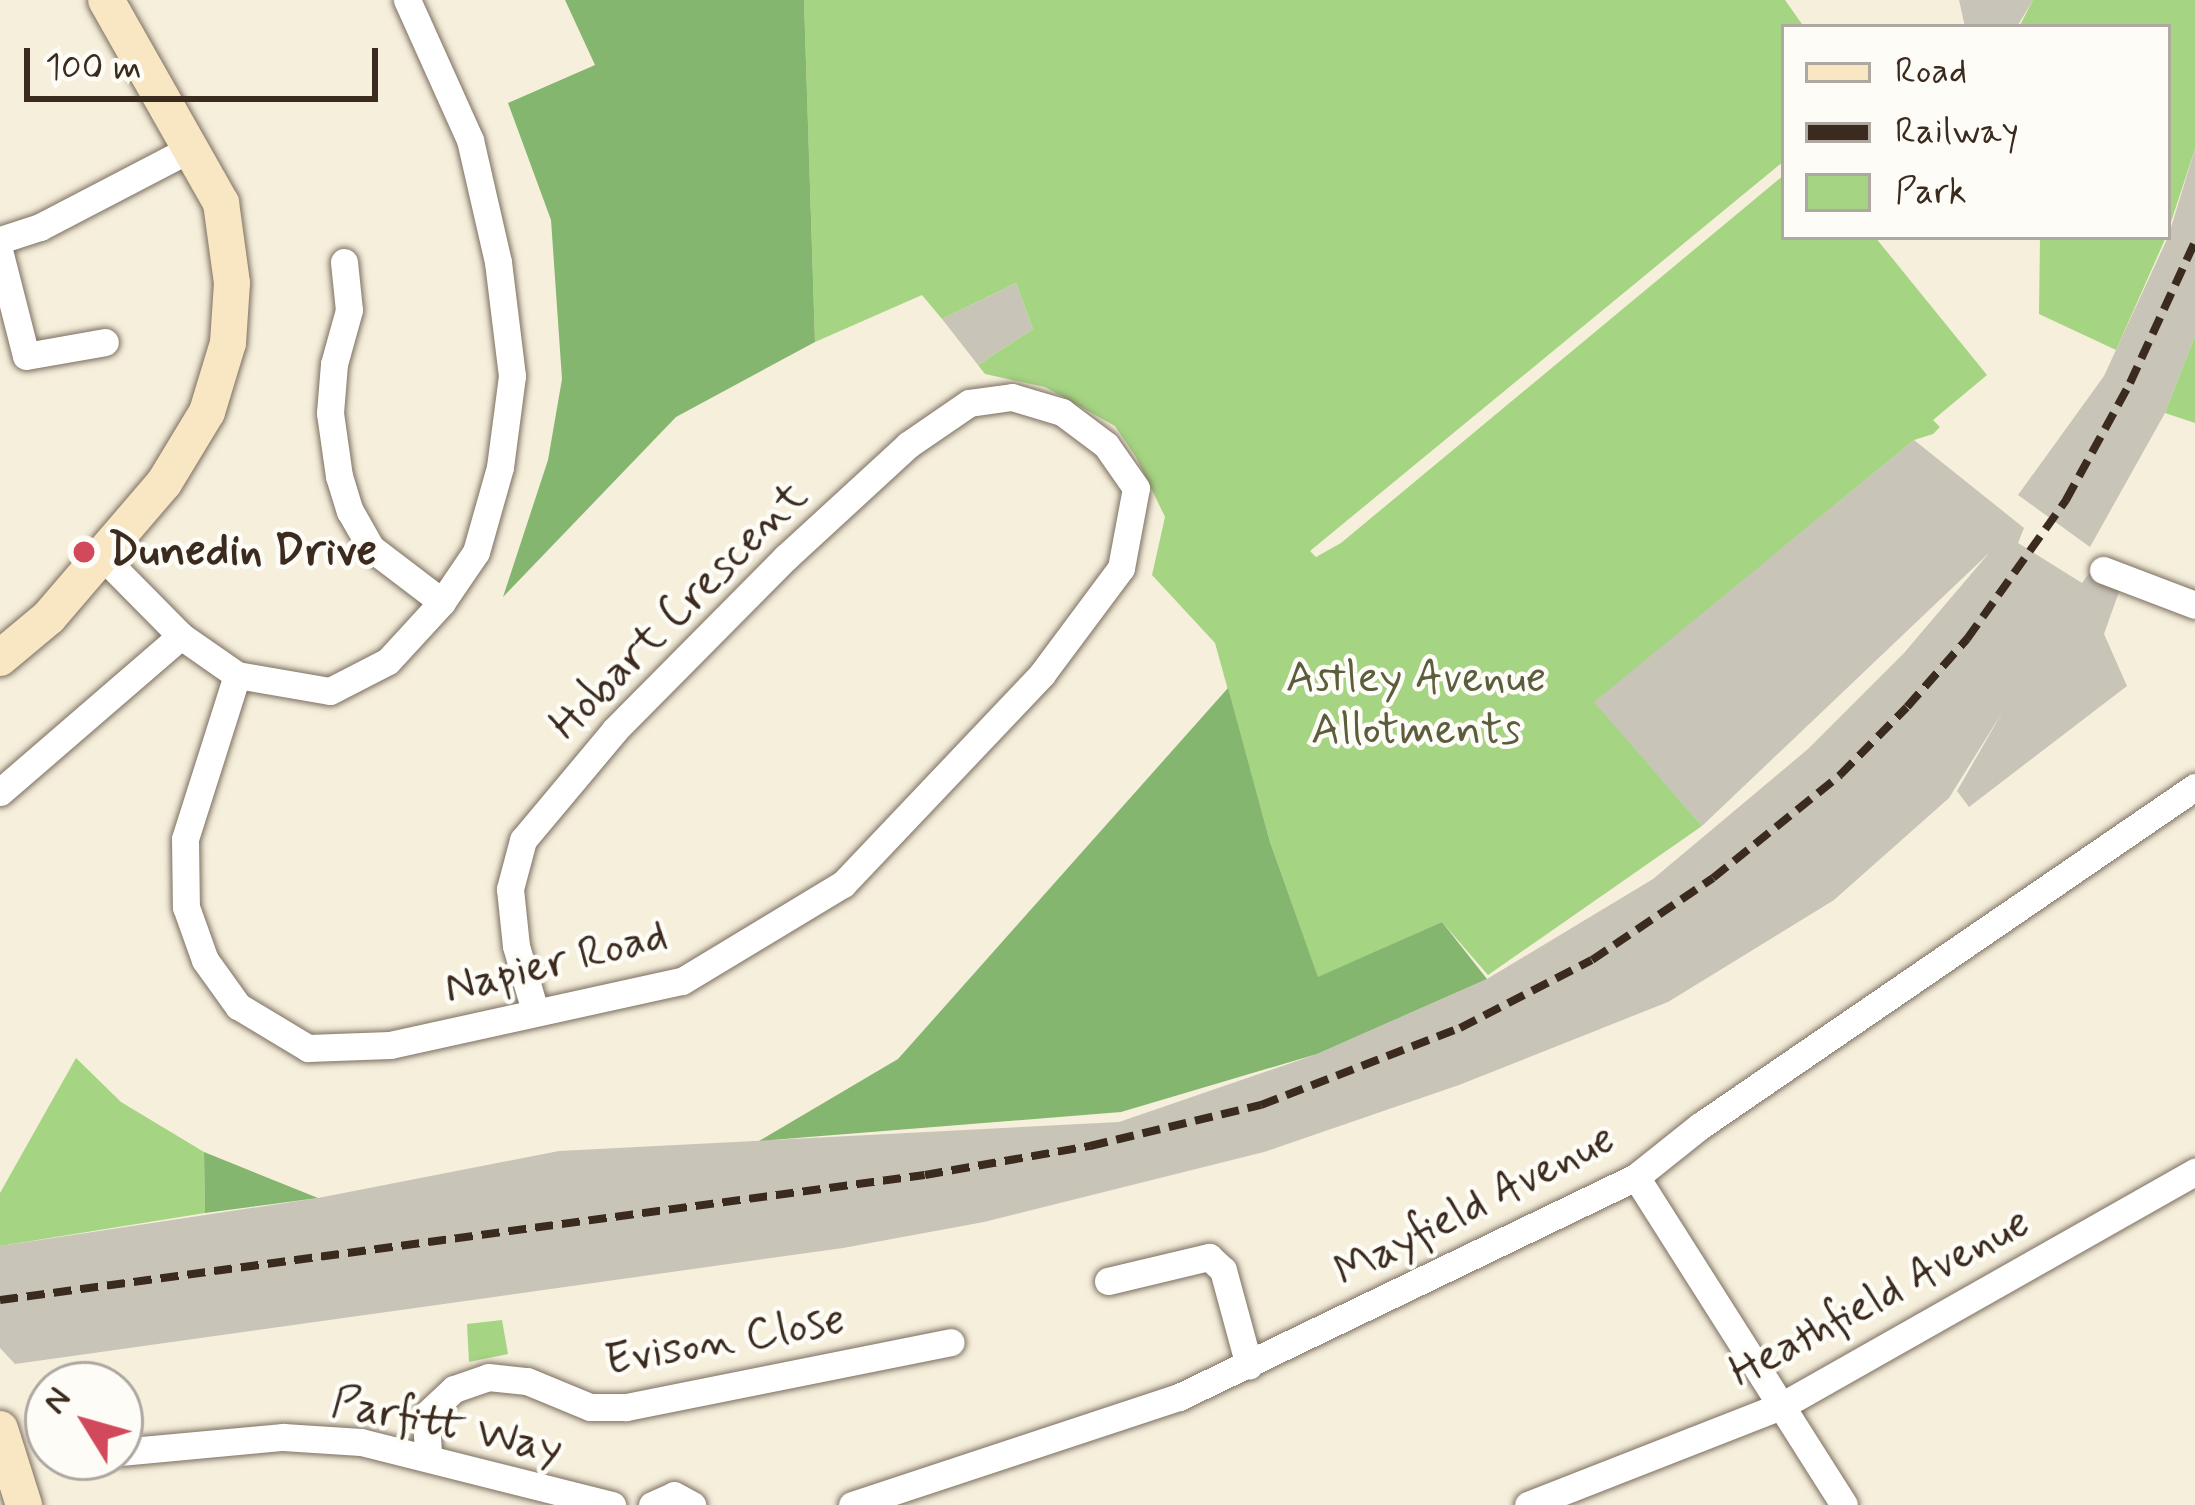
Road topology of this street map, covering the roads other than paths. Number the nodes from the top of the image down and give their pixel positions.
1 (106, 0) edge
2 (407, 0) edge
3 (192, 148) junction
4 (0, 240) edge
5 (0, 254) edge
6 (344, 262) dead end
7 (105, 342) dead end
8 (1062, 412) joint
9 (104, 558) junction
10 (2103, 570) dead end
11 (442, 602) junction
12 (2195, 605) edge
13 (181, 636) junction
14 (0, 658) edge
15 (238, 675) junction
16 (0, 792) edge
17 (2194, 792) edge
18 (535, 1012) junction
19 (2195, 1172) edge
20 (1636, 1177) junction
21 (1108, 1281) dead end
22 (951, 1342) dead end
23 (1249, 1366) junction
24 (1781, 1406) junction
25 (0, 1430) edge
26 (144, 1450) edge
27 (428, 1455) junction
28 (24, 1505) edge
29 (612, 1505) edge
30 (652, 1505) edge
31 (692, 1505) edge
32 (852, 1505) edge
33 (1528, 1505) edge
34 (1844, 1505) edge

1 - 3 street
2 - 11 street
3 - 4 street
3 - 9 street
5 - 7 street
6 - 11 street
8 - 18 street, Hobart Crescent
8 - 18 street, Napier Road
9 - 13 street
9 - 14 street
10 - 12 street
11 - 15 street
13 - 15 street
13 - 16 street
15 - 18 street, Napier Road
17 - 20 street, Mayfield Avenue
19 - 24 street, Heathfield Avenue
20 - 23 street, Mayfield Avenue
20 - 24 street
21 - 23 street
22 - 27 street, Evison Close
23 - 32 street, Mayfield Avenue
24 - 33 street, Heathfield Avenue
24 - 34 street
25 - 28 street
26 - 27 street, Parfitt Way
27 - 29 street, Parfitt Way
30 - 31 street

